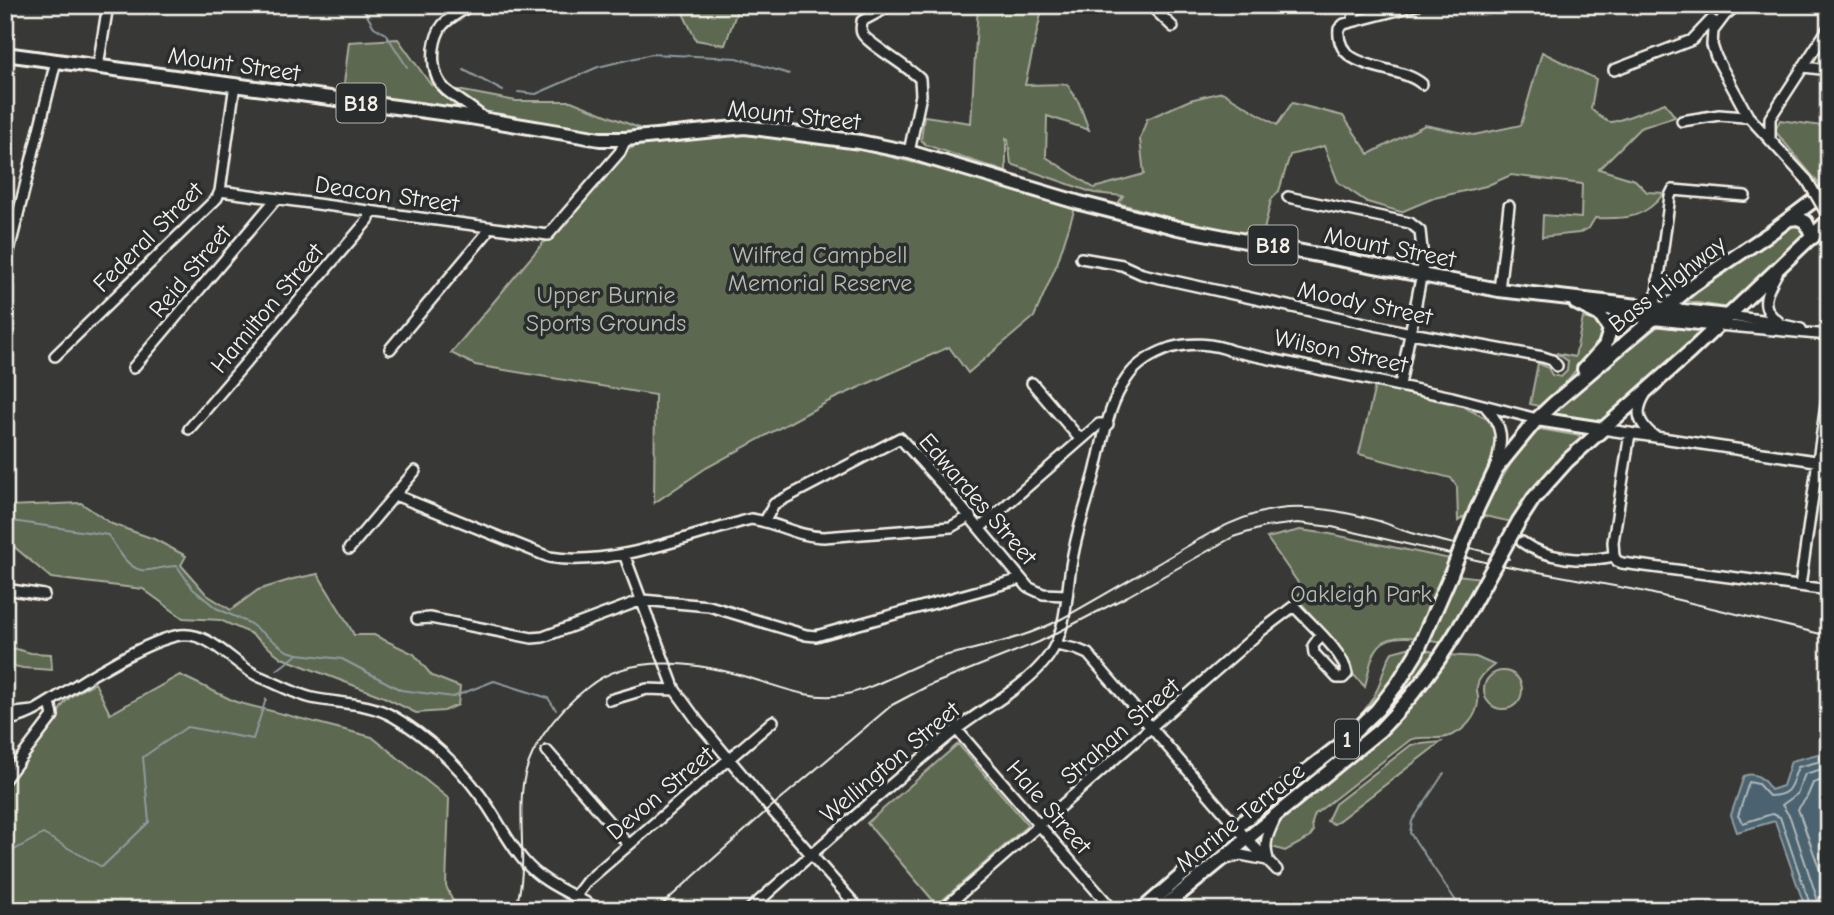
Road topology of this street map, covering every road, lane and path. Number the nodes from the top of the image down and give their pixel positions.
1 (108, 5) edge
2 (470, 5) edge
3 (892, 5) edge
4 (1150, 5) edge
5 (1357, 5) edge
6 (1365, 5) edge
7 (1417, 5) edge
8 (1737, 5) edge
9 (1378, 14) junction
10 (1352, 21) junction
11 (1718, 24) junction
12 (1173, 27) dead end
13 (1829, 27) edge
14 (5, 54) edge
15 (56, 61) junction
16 (98, 66) junction
17 (1804, 66) junction
18 (1614, 70) dead end
19 (1829, 70) edge
20 (235, 84) junction
21 (1422, 84) dead end
22 (1770, 118) junction
23 (1752, 119) junction
24 (486, 120) junction
25 (1682, 121) dead end
26 (626, 139) junction
27 (1770, 139) junction
28 (909, 152) junction
29 (1829, 188) edge
30 (220, 191) junction
31 (1288, 197) dead end
32 (1745, 197) dead end
33 (276, 199) junction
34 (1509, 206) dead end
35 (370, 211) junction
36 (1789, 219) junction
37 (1829, 219) edge
38 (486, 228) junction
39 (1813, 237) junction
40 (1081, 258) dead end
41 (5, 267) edge
42 (1780, 269) junction
43 (1421, 279) junction
44 (1658, 280) junction
45 (1693, 285) junction
46 (1499, 290) junction
47 (1568, 299) junction
48 (1658, 311) junction
49 (1723, 320) junction
50 (1783, 324) junction
51 (1410, 333) junction
52 (1817, 334) junction
53 (1829, 335) edge
54 (390, 349) dead end
55 (55, 356) dead end
56 (1557, 366) dead end
57 (134, 368) dead end
58 (1032, 383) dead end
59 (1829, 384) edge
60 (1652, 385) junction
61 (1400, 386) junction
62 (1554, 403) junction
63 (1483, 405) junction
64 (1537, 419) junction
65 (1108, 424) junction
66 (190, 429) dead end
67 (1602, 429) junction
68 (1630, 433) junction
69 (1657, 438) junction
70 (1080, 439) junction
71 (1818, 462) junction
72 (1829, 463) edge
73 (1496, 469) junction
74 (415, 471) dead end
75 (395, 495) junction
76 (970, 516) junction
77 (765, 521) junction
78 (979, 527) junction
79 (1522, 542) dead end
80 (349, 549) dead end
81 (624, 554) junction
82 (1614, 556) junction
83 (1588, 559) junction
84 (1622, 563) junction
85 (1021, 579) junction
86 (1800, 586) junction
87 (5, 589) edge
88 (1829, 590) edge
89 (44, 595) dead end
90 (1066, 596) junction
91 (642, 600) junction
92 (417, 618) dead end
93 (1321, 635) junction
94 (1056, 645) junction
95 (675, 690) junction
96 (610, 700) dead end
97 (50, 702) junction
98 (35, 711) junction
99 (5, 714) edge
100 (5, 721) edge
101 (773, 721) dead end
102 (1152, 728) junction
103 (957, 730) junction
104 (547, 751) dead end
105 (730, 760) junction
106 (5, 779) edge
107 (1286, 805) junction
108 (1040, 826) junction
109 (1242, 833) junction
110 (629, 845) junction
111 (811, 855) junction
112 (1269, 860) junction
113 (1217, 862) junction
114 (1277, 870) dead end
115 (575, 897) junction
116 (598, 909) edge
117 (748, 910) edge
118 (860, 910) edge
119 (942, 910) edge
120 (1113, 910) edge
121 (1142, 910) edge
122 (1160, 910) edge

1 - 16 street
2 - 24 street
3 - 28 street
4 - 12 street
5 - 10 street
6 - 9 street
7 - 9 street
8 - 11 street
9 - 10 street
10 - 21 street
11 - 18 street
11 - 23 street
13 - 17 street
14 - 15 highway, Mount Street / B18
15 - 16 highway, Mount Street / B18
15 - 41 street
16 - 20 highway, Mount Street / B18
17 - 19 street
17 - 22 street
20 - 24 highway, Mount Street / B18
20 - 30 street, Federal Street
22 - 23 street
22 - 27 street
23 - 25 street
23 - 27 street
24 - 26 highway, Mount Street / B18
26 - 28 highway, Mount Street / B18
26 - 38 street, Deacon Street
27 - 37 street, bridge
28 - 43 highway, Mount Street / B18
29 - 36 highway, Bass Highway
30 - 33 street, Deacon Street
30 - 55 street, Federal Street
31 - 43 street
32 - 44 street
33 - 35 street, Deacon Street
33 - 57 street, Reid Street
34 - 46 street
35 - 38 street, Deacon Street
35 - 66 street, Hamilton Street
36 - 39 highway
36 - 45 highway, Bass Highway
37 - 39 highway
38 - 54 street
39 - 42 highway
40 - 51 street, Moody Street
42 - 49 highway
42 - 50 street
43 - 46 highway, Mount Street / B18
43 - 51 street
44 - 45 street
44 - 48 street
45 - 48 highway, Bass Highway
46 - 47 highway, Mount Street / B18
47 - 48 highway, Mount Street / B18
47 - 62 highway
48 - 49 highway, Mount Street / B18
48 - 62 highway, Bass Highway / 1
49 - 50 street, Mount Street
49 - 52 street, Mount Street
49 - 60 highway, 1
50 - 52 street, Mount Street
51 - 56 street, Moody Street
51 - 61 street
52 - 53 street, Mount Street
58 - 70 street
59 - 71 street
60 - 67 highway, 1
60 - 69 street
61 - 63 street, Wilson Street
61 - 65 street, Wilson Street
62 - 64 highway, Bass Highway / 1
63 - 64 street, Wilson Street
63 - 73 street
64 - 67 highway, Wilson Street
64 - 73 highway, Marine Terrace / 1
65 - 70 street
65 - 90 street, Wilson Street
67 - 68 street, Wilson Street
67 - 107 highway, Marine Terrace / 1, bridge
68 - 69 street, Wilson Street
68 - 82 street
69 - 71 street, Wilson Street
70 - 78 street
71 - 72 street, Wilson Street
71 - 86 street
73 - 109 highway, Marine Terrace / 1, bridge
74 - 75 street
75 - 80 street
75 - 81 street
76 - 77 street
76 - 77 street, Edwardes Street
76 - 78 street, Edwardes Street
77 - 81 street
78 - 85 street, Edwardes Street
79 - 83 street
81 - 91 street
82 - 83 street
82 - 84 street
83 - 84 street
84 - 86 street
85 - 90 street, Edwardes Street
85 - 91 street
86 - 88 street
87 - 89 street
90 - 94 street, Wilson Street
91 - 92 street
91 - 95 street
93 - 93 street, Strahan Street
93 - 102 street, Strahan Street
94 - 102 street
94 - 103 street, Wellington Street
95 - 96 street
95 - 105 street
97 - 98 street
97 - 106 street
97 - 115 street
98 - 99 street
98 - 100 street
101 - 105 street, Devon Street
102 - 108 street, Strahan Street
102 - 109 street
103 - 108 street, Hale Street
103 - 111 street, Wellington Street
104 - 110 street
105 - 110 street, Devon Street
105 - 111 street
107 - 109 highway, Marine Terrace / 1
107 - 112 street
108 - 119 street, Strahan Street
108 - 120 street, Hale Street
109 - 112 street
109 - 113 highway, Marine Terrace / 1
109 - 121 highway, Marine Terrace / 1
110 - 115 street, Devon Street
111 - 117 street, Wellington Street
111 - 118 street
112 - 113 street
112 - 114 street
113 - 122 highway, Marine Terrace / 1
115 - 116 street

